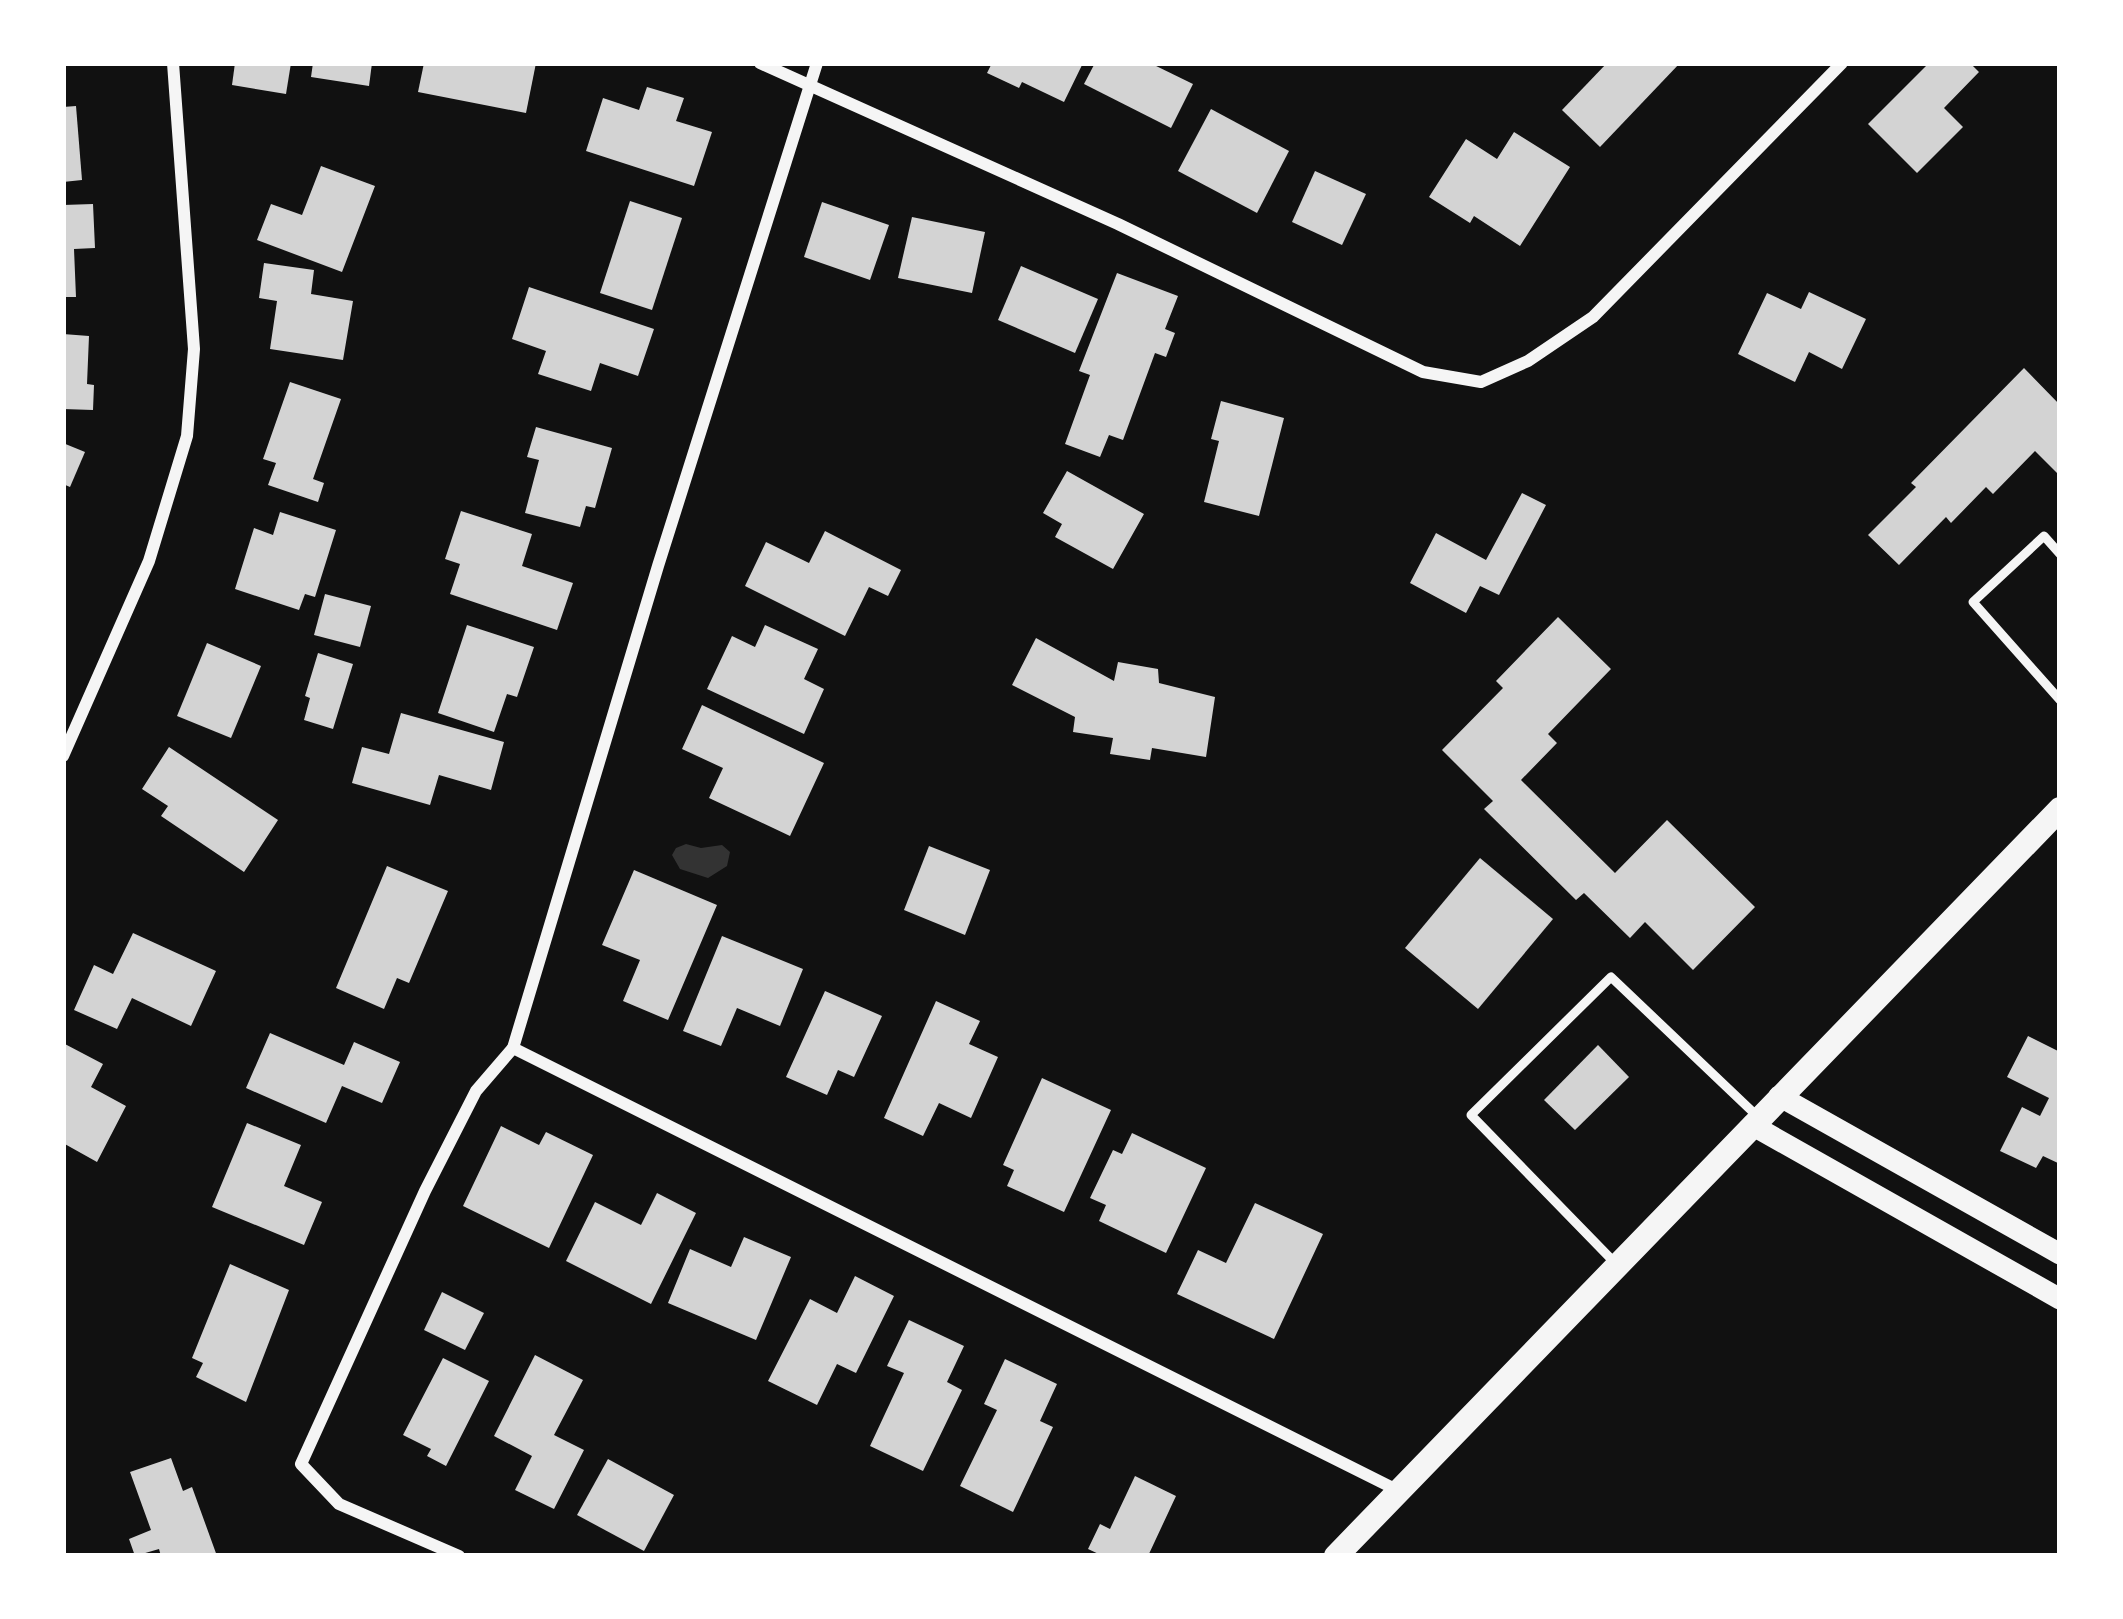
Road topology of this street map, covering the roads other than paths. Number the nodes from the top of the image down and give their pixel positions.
1 (173, 63) edge
2 (760, 63) edge
3 (817, 63) edge
4 (1842, 63) edge
5 (810, 87) junction
6 (2060, 554) edge
7 (2060, 700) edge
8 (63, 756) edge
9 (2060, 809) edge
10 (513, 1048) junction
11 (1779, 1096) junction
12 (1755, 1122) junction
13 (2060, 1254) edge
14 (1617, 1265) junction
15 (2060, 1298) edge
16 (1397, 1490) junction
17 (459, 1556) edge
18 (1336, 1556) edge

1 - 8 street
2 - 5 street
3 - 5 street
4 - 5 street
5 - 10 street
6 - 7 lane
9 - 11 main road
10 - 16 street
10 - 17 street
11 - 12 main road
11 - 13 street
12 - 14 main road
12 - 14 lane
12 - 15 street
14 - 16 main road
16 - 18 main road

